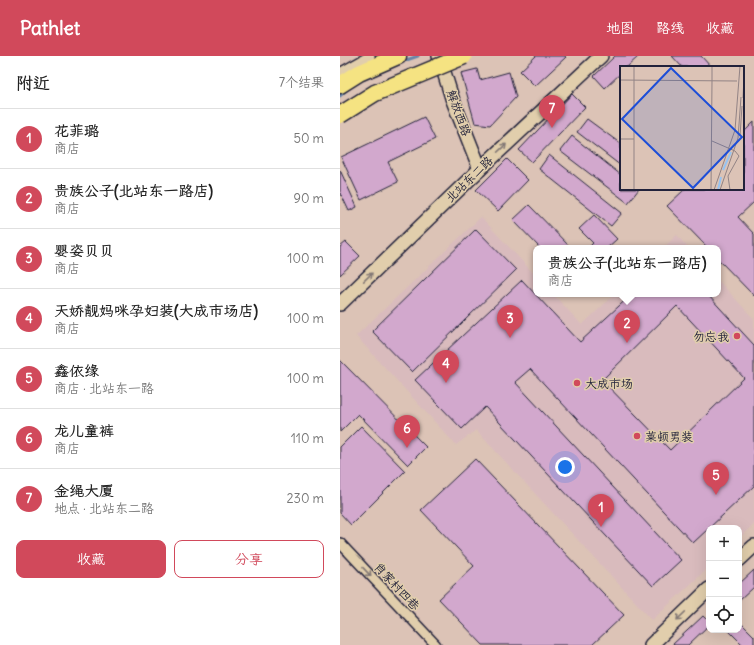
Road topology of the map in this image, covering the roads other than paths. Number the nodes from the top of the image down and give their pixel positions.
1 (370, 56) edge
2 (398, 56) edge
3 (464, 56) edge
4 (601, 56) edge
5 (440, 59) edge
6 (340, 73) edge
7 (340, 85) edge
8 (340, 115) edge
9 (340, 122) edge
10 (480, 169) junction
11 (340, 304) edge
12 (340, 543) edge
13 (754, 546) edge
14 (742, 557) edge
15 (706, 592) edge
16 (436, 645) edge
17 (650, 645) edge

1 - 6 street
2 - 7 highway
3 - 8 highway, bridge
10 -> 4 street, 北站东二路
5 - 9 street
5 - 10 street, 解放西路
11 -> 10 street, 北站东二路
12 -> 16 street, 肖家村四巷
13 - 14 street
15 -> 17 street

